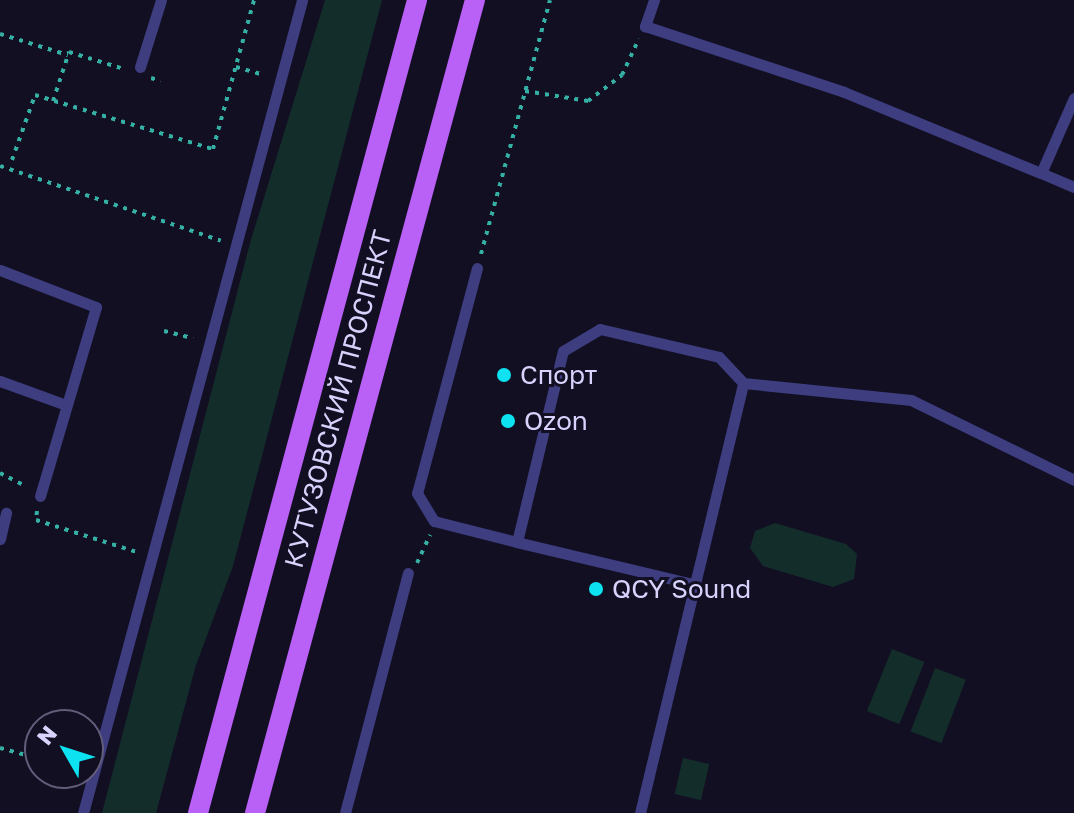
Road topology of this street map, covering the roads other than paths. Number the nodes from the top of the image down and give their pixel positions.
1 (161, 0) edge
2 (302, 0) edge
3 (417, 0) edge
4 (475, 0) edge
5 (654, 0) edge
6 (141, 72) road end
7 (1074, 98) edge
8 (1041, 173) junction
9 (1074, 187) edge
10 (477, 268) road end
11 (0, 270) edge
12 (0, 381) edge
13 (743, 383) junction
14 (66, 405) junction
15 (1074, 480) edge
16 (40, 496) road end
17 (6, 513) dead end
18 (0, 539) edge
19 (517, 542) junction
20 (408, 573) road end
21 (693, 584) junction
22 (216, 746) junction
23 (83, 813) edge
24 (188, 813) edge
25 (198, 813) edge
26 (255, 813) edge
27 (345, 813) edge
28 (640, 813) edge

1 - 6 lane
2 - 23 lane
3 - 22 main road, КУТУЗОВСКИЙ ПРОСПЕКТ
4 - 26 main road, КУТУЗОВСКИЙ ПРОСПЕКТ
5 - 8 lane
7 - 8 lane
8 - 9 lane
10 - 19 lane
11 - 14 lane
12 - 14 lane
13 - 15 lane
13 - 19 lane
13 - 21 lane
14 - 16 lane
17 - 18 lane
19 - 21 lane
20 - 27 lane
21 - 28 lane
22 - 24 main road
22 - 25 main road, КУТУЗОВСКИЙ ПРОСПЕКТ

